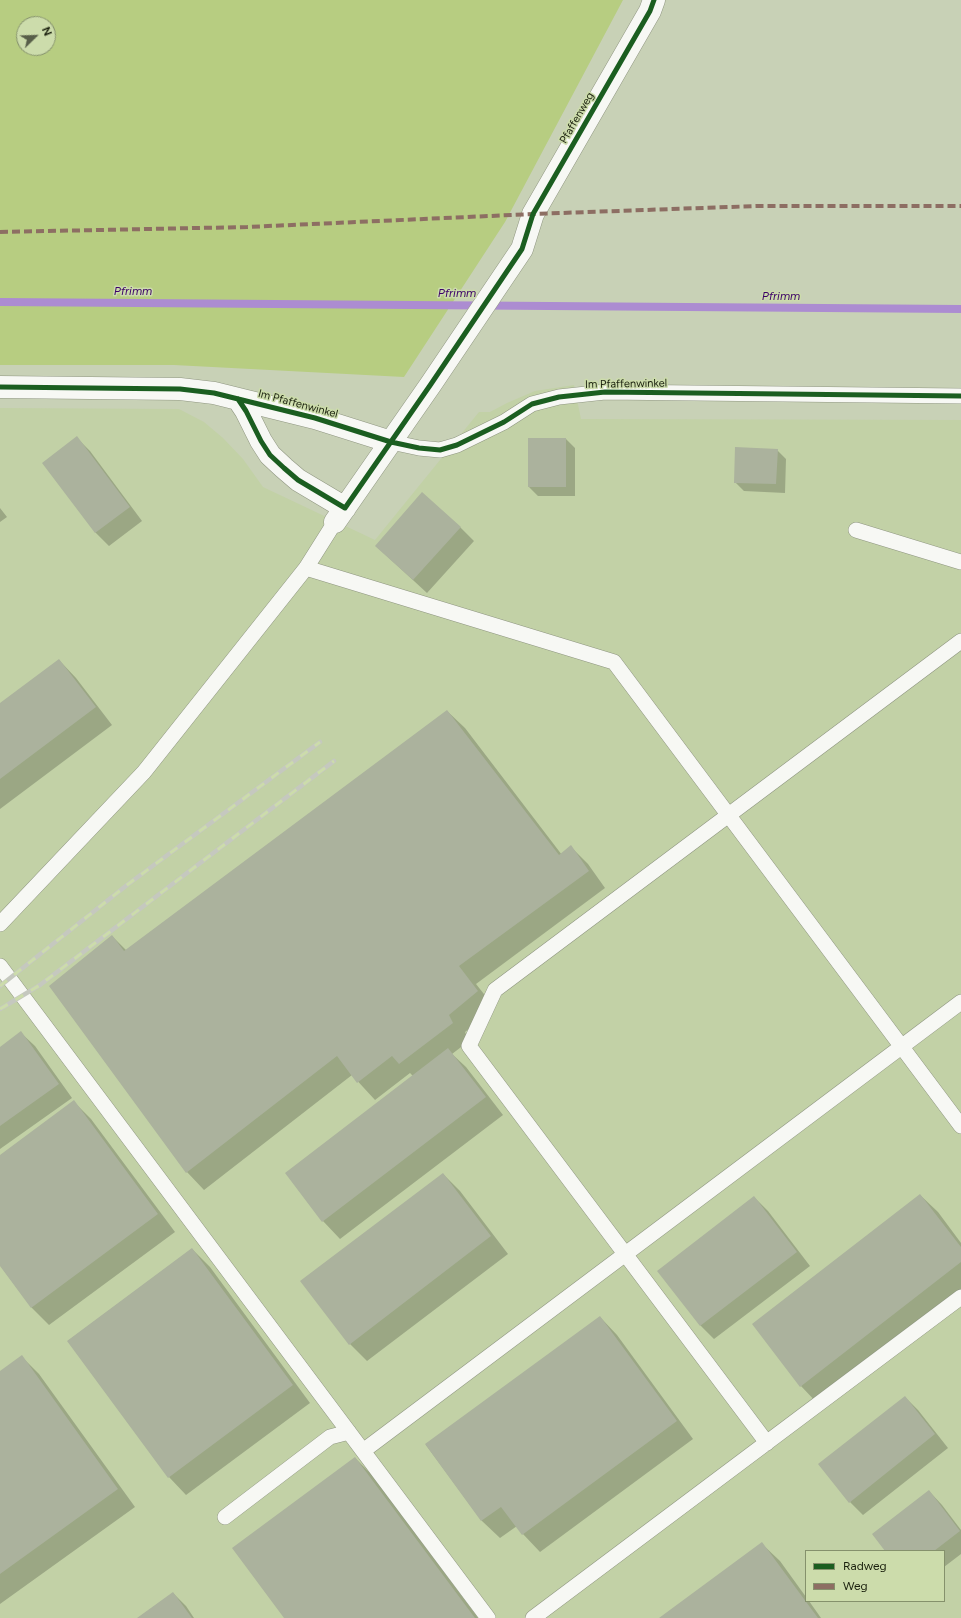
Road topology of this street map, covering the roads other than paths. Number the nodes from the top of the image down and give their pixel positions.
1 (654, 0) edge
2 (0, 387) edge
3 (961, 396) edge
4 (238, 399) junction
5 (392, 442) junction
6 (340, 515) junction
7 (856, 530) dead end
8 (961, 562) edge
9 (306, 568) junction
10 (961, 641) edge
11 (728, 815) junction
12 (0, 924) edge
13 (0, 966) edge
14 (961, 1002) edge
15 (902, 1046) junction
16 (961, 1126) edge
17 (625, 1254) junction
18 (961, 1297) edge
19 (349, 1432) junction
20 (767, 1443) junction
21 (363, 1451) junction
22 (225, 1517) dead end
23 (488, 1618) edge
24 (533, 1618) edge

1 - 5 street, Pfaffenweg
2 - 4 street, Im Pfaffenwinkel
3 - 5 lane, Im Pfaffenwinkel
4 - 5 street, Im Pfaffenwinkel
4 - 6 street, Im Pfaffenwinkel
5 - 6 street, Pfaffenweg
6 - 9 lane
7 - 8 lane
9 - 11 lane
9 - 12 lane
10 - 11 lane
11 - 15 lane
11 - 17 lane
13 - 19 lane
14 - 15 lane
15 - 16 lane
15 - 17 lane
17 - 20 lane
17 - 21 lane
18 - 20 lane
19 - 21 lane
19 - 22 lane
20 - 24 lane
21 - 23 lane

